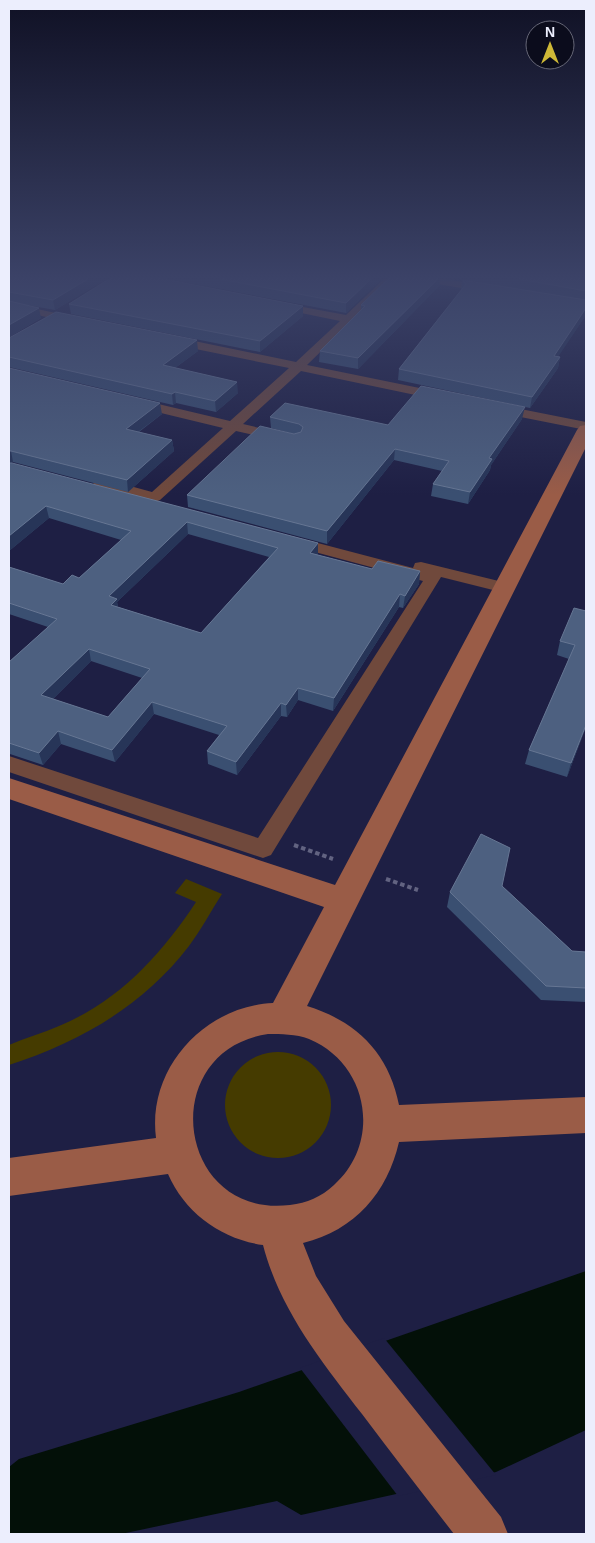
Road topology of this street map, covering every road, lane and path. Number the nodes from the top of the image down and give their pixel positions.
1 (223, 351) edge
2 (315, 351) edge
3 (298, 367) junction
4 (122, 399) edge
5 (455, 399) edge
6 (484, 405) edge
7 (235, 426) junction
8 (586, 426) edge
9 (586, 430) edge
10 (294, 440) edge
11 (170, 508) edge
12 (505, 588) junction
13 (9, 764) edge
14 (9, 788) edge
15 (344, 901) junction
16 (283, 1018) junction
17 (586, 1115) edge
18 (383, 1124) junction
19 (176, 1154) junction
20 (9, 1177) edge
21 (278, 1225) junction
22 (471, 1518) edge

1 - 3 street
2 - 3 street
3 - 5 street
3 - 7 street
4 - 7 street
6 - 8 street
7 - 10 street
7 - 11 street
9 - 12 street
12 - 13 street
12 - 15 street
14 - 15 street
15 - 16 street
16 - 18 street
16 - 19 street
17 - 18 street
18 - 21 street
19 - 20 street
19 - 21 street
21 - 22 street

